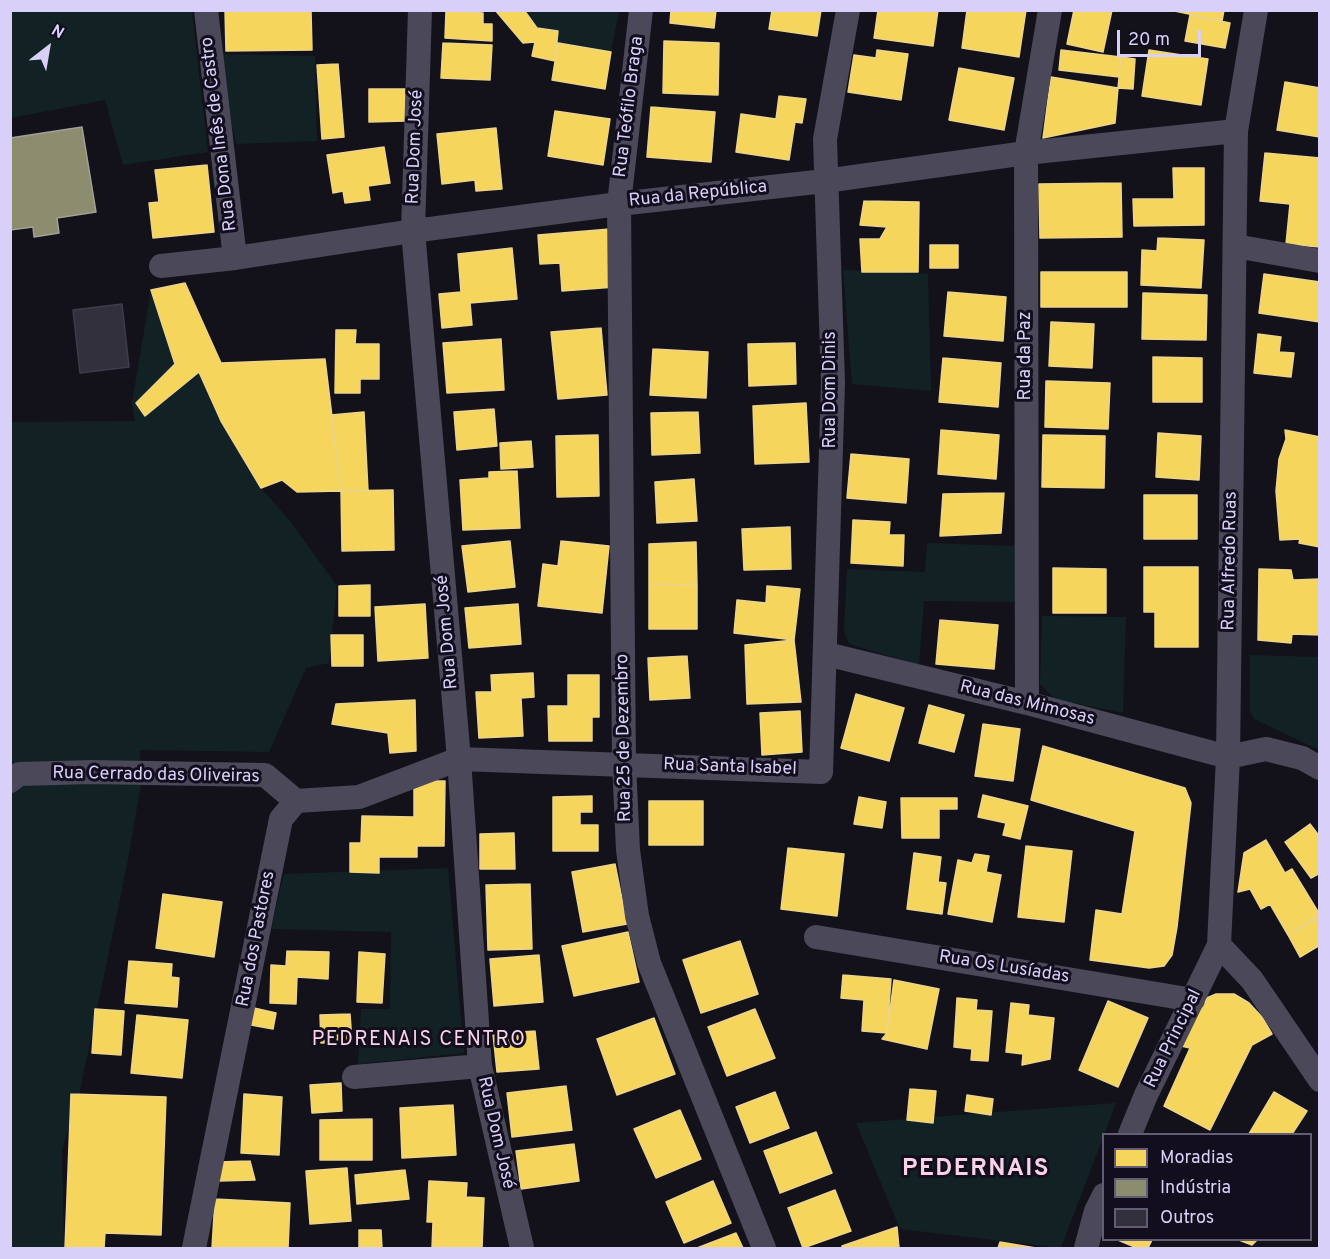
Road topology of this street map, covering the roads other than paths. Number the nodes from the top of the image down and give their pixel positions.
1 (206, 10) edge
2 (420, 10) edge
3 (641, 10) edge
4 (848, 10) edge
5 (1050, 10) edge
6 (1256, 10) edge
7 (1236, 131) junction
8 (1026, 153) junction
9 (825, 181) junction
10 (619, 204) junction
11 (413, 231) junction
12 (1235, 246) junction
13 (235, 258) junction
14 (1320, 261) edge
15 (161, 266) dead end
16 (826, 654) junction
17 (1027, 704) junction
18 (1228, 757) junction
19 (459, 759) junction
20 (624, 763) junction
21 (1320, 768) edge
22 (821, 772) joint
23 (10, 781) edge
24 (296, 801) junction
25 (816, 937) dead end
26 (1219, 945) junction
27 (1193, 1000) junction
28 (480, 1065) junction
29 (354, 1077) dead end
30 (1320, 1080) edge
31 (1130, 1133) edge
32 (1102, 1199) edge
33 (194, 1248) edge
34 (522, 1248) edge
35 (764, 1248) edge
36 (1086, 1248) edge

1 - 13 street, Rua Dona Inês de Castro
2 - 11 street, Rua Dom José
3 - 10 street, Rua Teófilo Braga
4 - 9 street, Rua Dom Dinis
5 - 8 street, Rua da Paz
6 - 7 street, Rua Alfredo Ruas
7 - 8 street, Rua da República
7 - 12 street, Rua Alfredo Ruas
8 - 9 street, Rua da República
8 - 17 street, Rua da Paz
9 - 10 street, Rua da República
9 - 16 street, Rua Dom Dinis
10 - 11 street, Rua da República
10 - 20 street, Rua 25 de Dezembro
11 - 13 street, Rua da República
11 - 19 street, Rua Dom José
12 - 14 street
12 - 18 street, Rua Alfredo Ruas
13 - 15 street, Rua da República
16 - 17 street, Rua das Mimosas
16 - 22 street, Rua Dom Dinis
17 - 18 street, Rua das Mimosas
18 - 21 street
18 - 26 street, Rua Alfredo Ruas
19 - 20 street, Rua Santa Isabel
19 - 24 street
19 - 28 street, Rua Dom José
20 - 22 street, Rua Santa Isabel
20 - 35 street, Rua 25 de Dezembro
23 - 24 street, Rua Cerrado das Oliveiras
24 - 33 street, Rua dos Pastores
25 - 27 street, Rua Os Lusíadas
26 - 27 street, Rua Principal
26 - 30 street
27 - 31 street, Rua Principal
28 - 29 street
28 - 34 street, Rua Dom José
32 - 36 street

